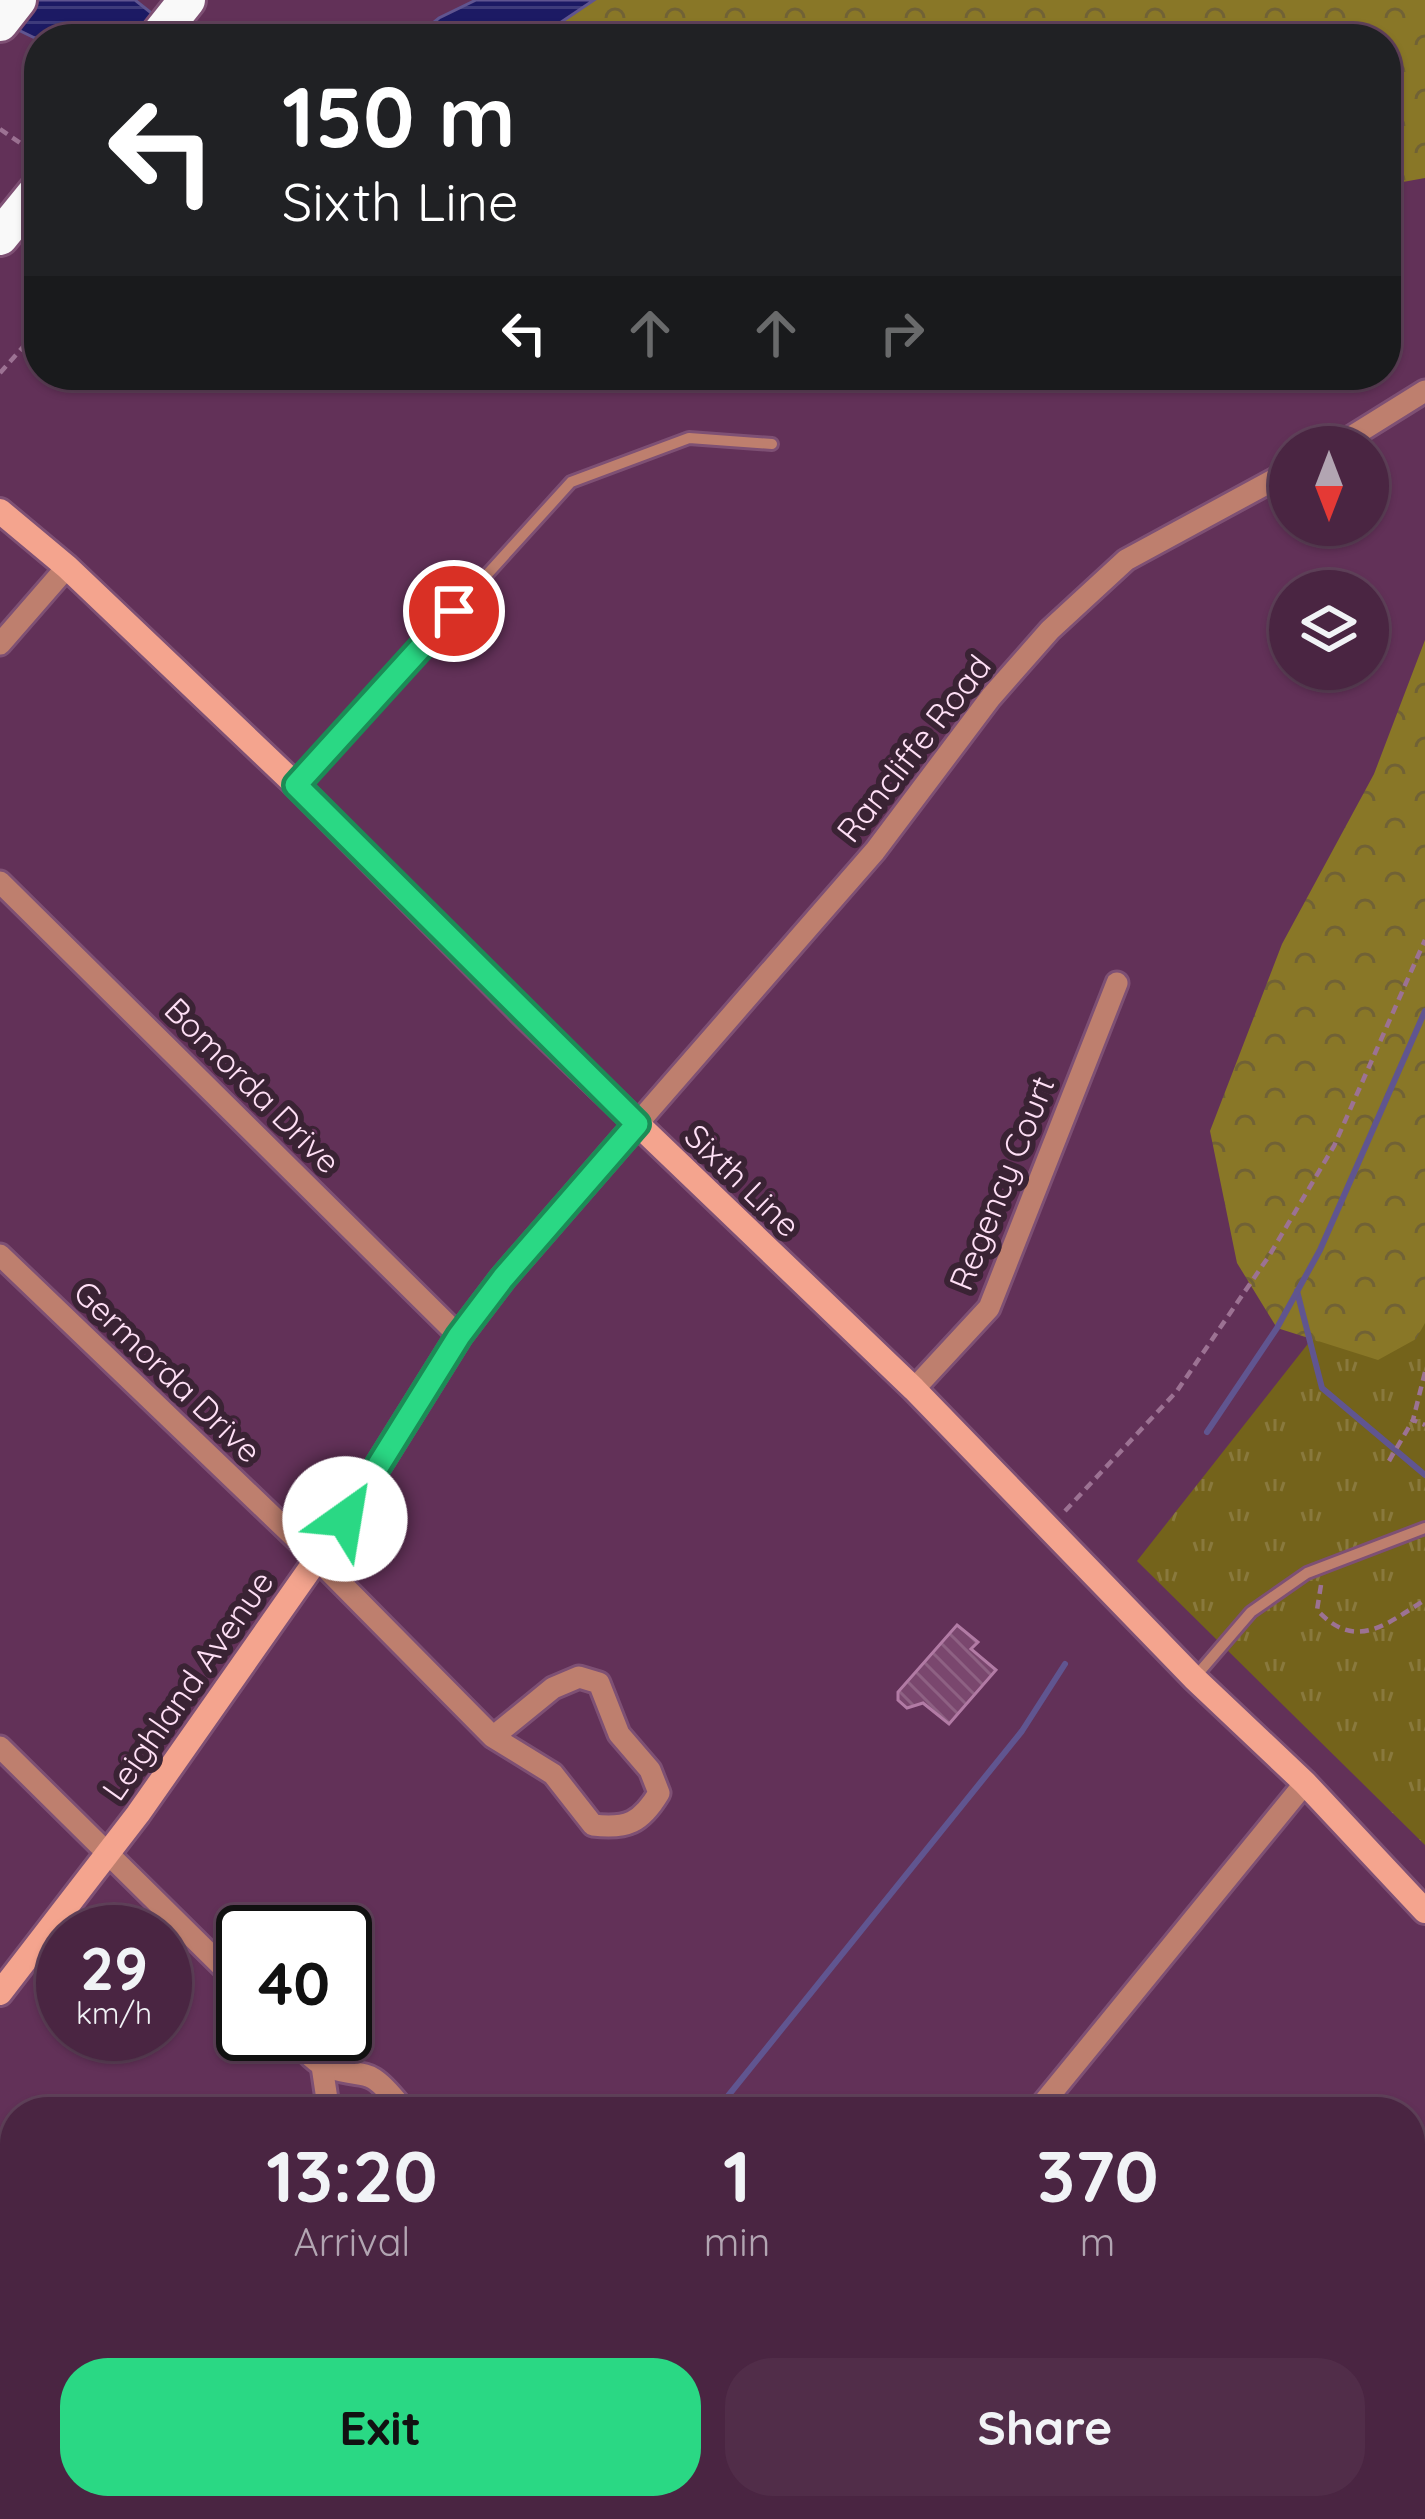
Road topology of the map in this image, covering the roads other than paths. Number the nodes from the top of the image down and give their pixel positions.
1 (18, 0) edge
2 (187, 0) edge
3 (0, 23) edge
4 (168, 24) edge
5 (24, 207) edge
6 (0, 237) edge
7 (1425, 391) edge
8 (1369, 426) edge
9 (772, 444) dead end
10 (1269, 482) edge
11 (0, 511) edge
12 (67, 567) junction
13 (0, 644) edge
14 (296, 785) junction
15 (0, 882) edge
16 (1117, 982) dead end
17 (637, 1124) junction
18 (0, 1256) edge
19 (459, 1336) junction
20 (914, 1389) junction
21 (1425, 1528) edge
22 (316, 1558) junction
23 (1194, 1678) junction
24 (494, 1737) junction
25 (0, 1747) edge
26 (1305, 1783) junction
27 (108, 1853) junction
28 (1425, 1911) edge
29 (216, 1960) edge
30 (0, 1993) edge
31 (317, 2061) edge
32 (322, 2066) junction
33 (327, 2097) edge
34 (393, 2097) edge
35 (1048, 2097) edge

1 - 3 highway
2 - 4 highway
5 - 6 highway
7 - 8 street
9 - 14 lane
10 - 17 street, Rancliffe Road
11 - 12 street, Sixth Line
12 - 13 street
12 - 14 street, Sixth Line
14 - 17 street, Sixth Line
15 - 19 street, Bomorda Drive
16 - 20 street, Regency Court
17 - 19 street, Leighland Avenue
17 - 20 street, Sixth Line
18 - 22 street, Germorda Drive
19 - 22 street, Leighland Avenue
20 - 23 street, Sixth Line
21 - 23 lane
22 - 24 street, Germorda Drive
22 - 27 street, Leighland Avenue
23 - 26 street, Sixth Line
24 - 24 street, Germorda Drive
25 - 27 street
26 - 28 street, Sixth Line
26 - 35 street
27 - 29 street
27 - 30 street, Leighland Avenue
31 - 32 street
32 - 33 street
32 - 34 street

